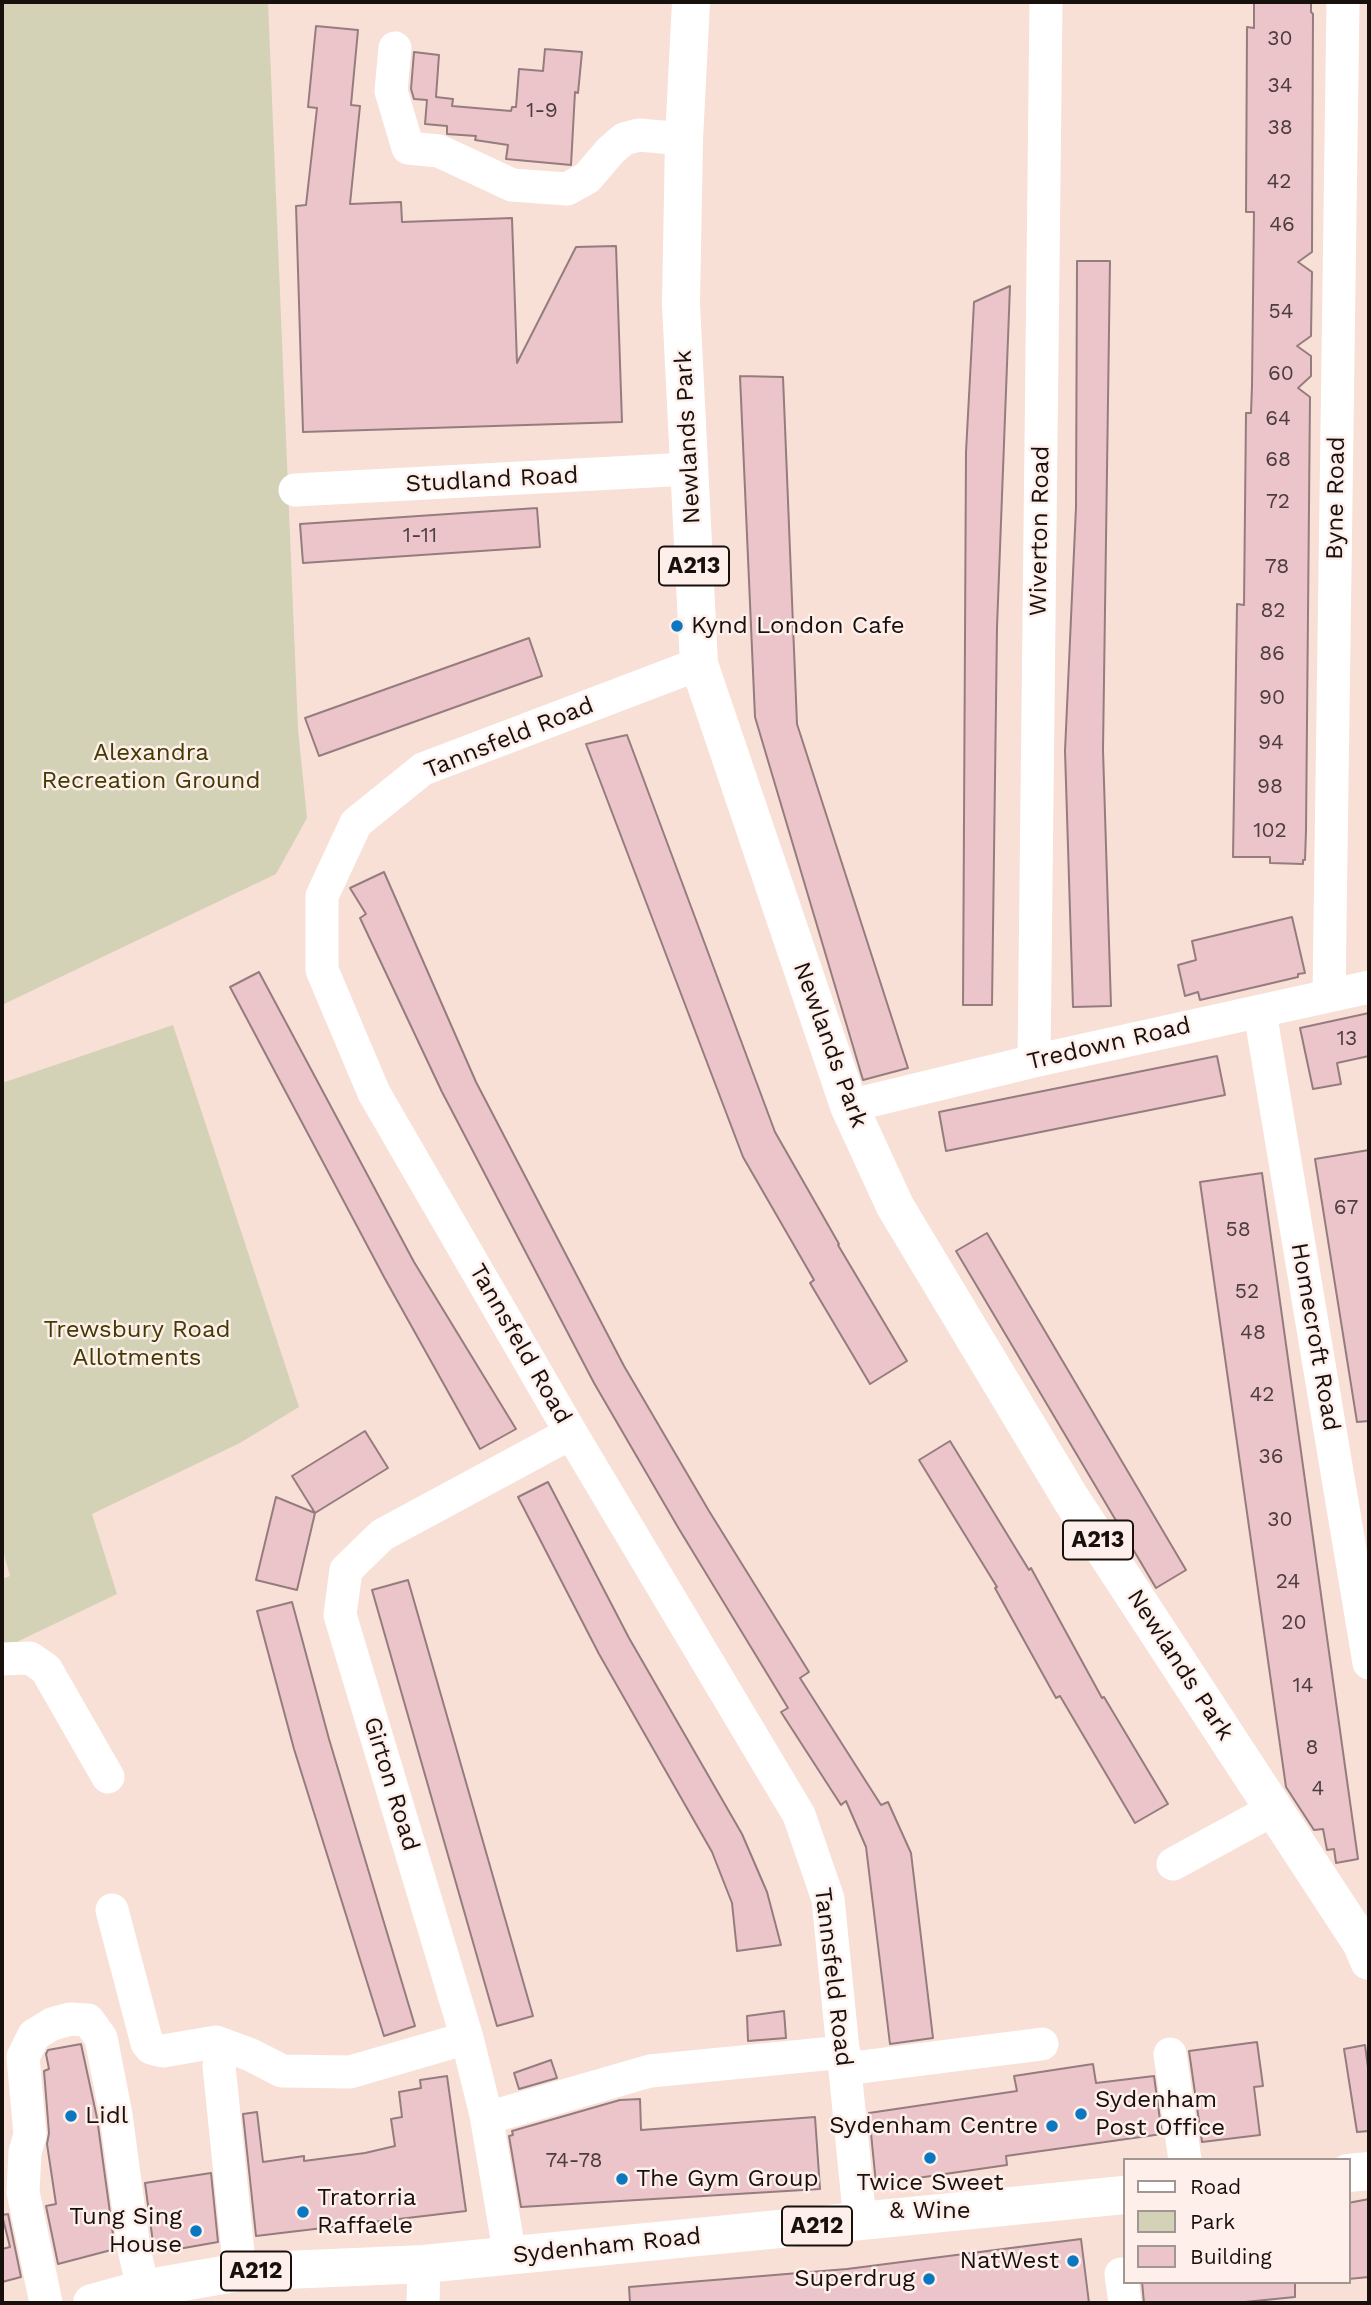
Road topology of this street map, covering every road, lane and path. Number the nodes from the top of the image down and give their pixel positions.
1 (691, 2) edge
2 (1046, 2) edge
3 (1343, 2) edge
4 (394, 48) dead end
5 (684, 139) junction
6 (689, 469) junction
7 (295, 490) dead end
8 (699, 664) junction
9 (1369, 987) edge
10 (1329, 995) junction
11 (1260, 1012) junction
12 (1034, 1060) junction
13 (849, 1106) junction
14 (571, 1433) junction
15 (2, 1659) edge
16 (1369, 1663) edge
17 (108, 1777) dead end
18 (1274, 1809) junction
19 (1173, 1864) dead end
20 (112, 1910) dead end
21 (1367, 1946) edge
22 (467, 2038) junction
23 (1042, 2044) dead end
24 (1170, 2054) dead end
25 (844, 2061) junction
26 (219, 2066) dead end
27 (487, 2118) junction
28 (1185, 2158) edge
29 (1369, 2171) edge
30 (1350, 2173) edge
31 (1122, 2195) edge
32 (860, 2221) junction
33 (510, 2256) junction
34 (424, 2264) junction
35 (240, 2272) junction
36 (143, 2289) junction
37 (46, 2303) edge
38 (92, 2303) edge
39 (423, 2303) edge

1 - 5 main road, Newlands Park / A213
2 - 12 street, Wiverton Road
3 - 10 street, Byne Road
4 - 5 street
5 - 6 main road, Newlands Park / A213
6 - 7 street, Studland Road
6 - 8 main road, Newlands Park / A213
8 - 13 main road, Newlands Park / A213
8 - 14 street, Tannsfeld Road
9 - 10 street, Tredown Road
10 - 11 street, Tredown Road
11 - 12 street, Tredown Road
11 - 16 street, Homecroft Road
12 - 13 street, Tredown Road
13 - 18 main road, Newlands Park / A213
14 - 22 street, Girton Road
14 - 25 street, Tannsfeld Road
15 - 17 street
18 - 19 street
18 - 21 main road, Newlands Park / A213
20 - 22 street
22 - 27 street, Girton Road
23 - 25 street
24 - 28 street
25 - 27 street
25 - 32 street, Tannsfeld Road
26 - 35 street
27 - 33 street, Girton Road
29 - 30 main road
31 - 32 main road, Sydenham Road / A212
32 - 33 main road, Sydenham Road / A212
33 - 34 main road, Sydenham Road / A212
34 - 35 main road, Sydenham Road / A212
34 - 39 street
35 - 36 main road, Sydenham Road / A212
36 - 37 street
36 - 38 main road, Sydenham Road / A212

